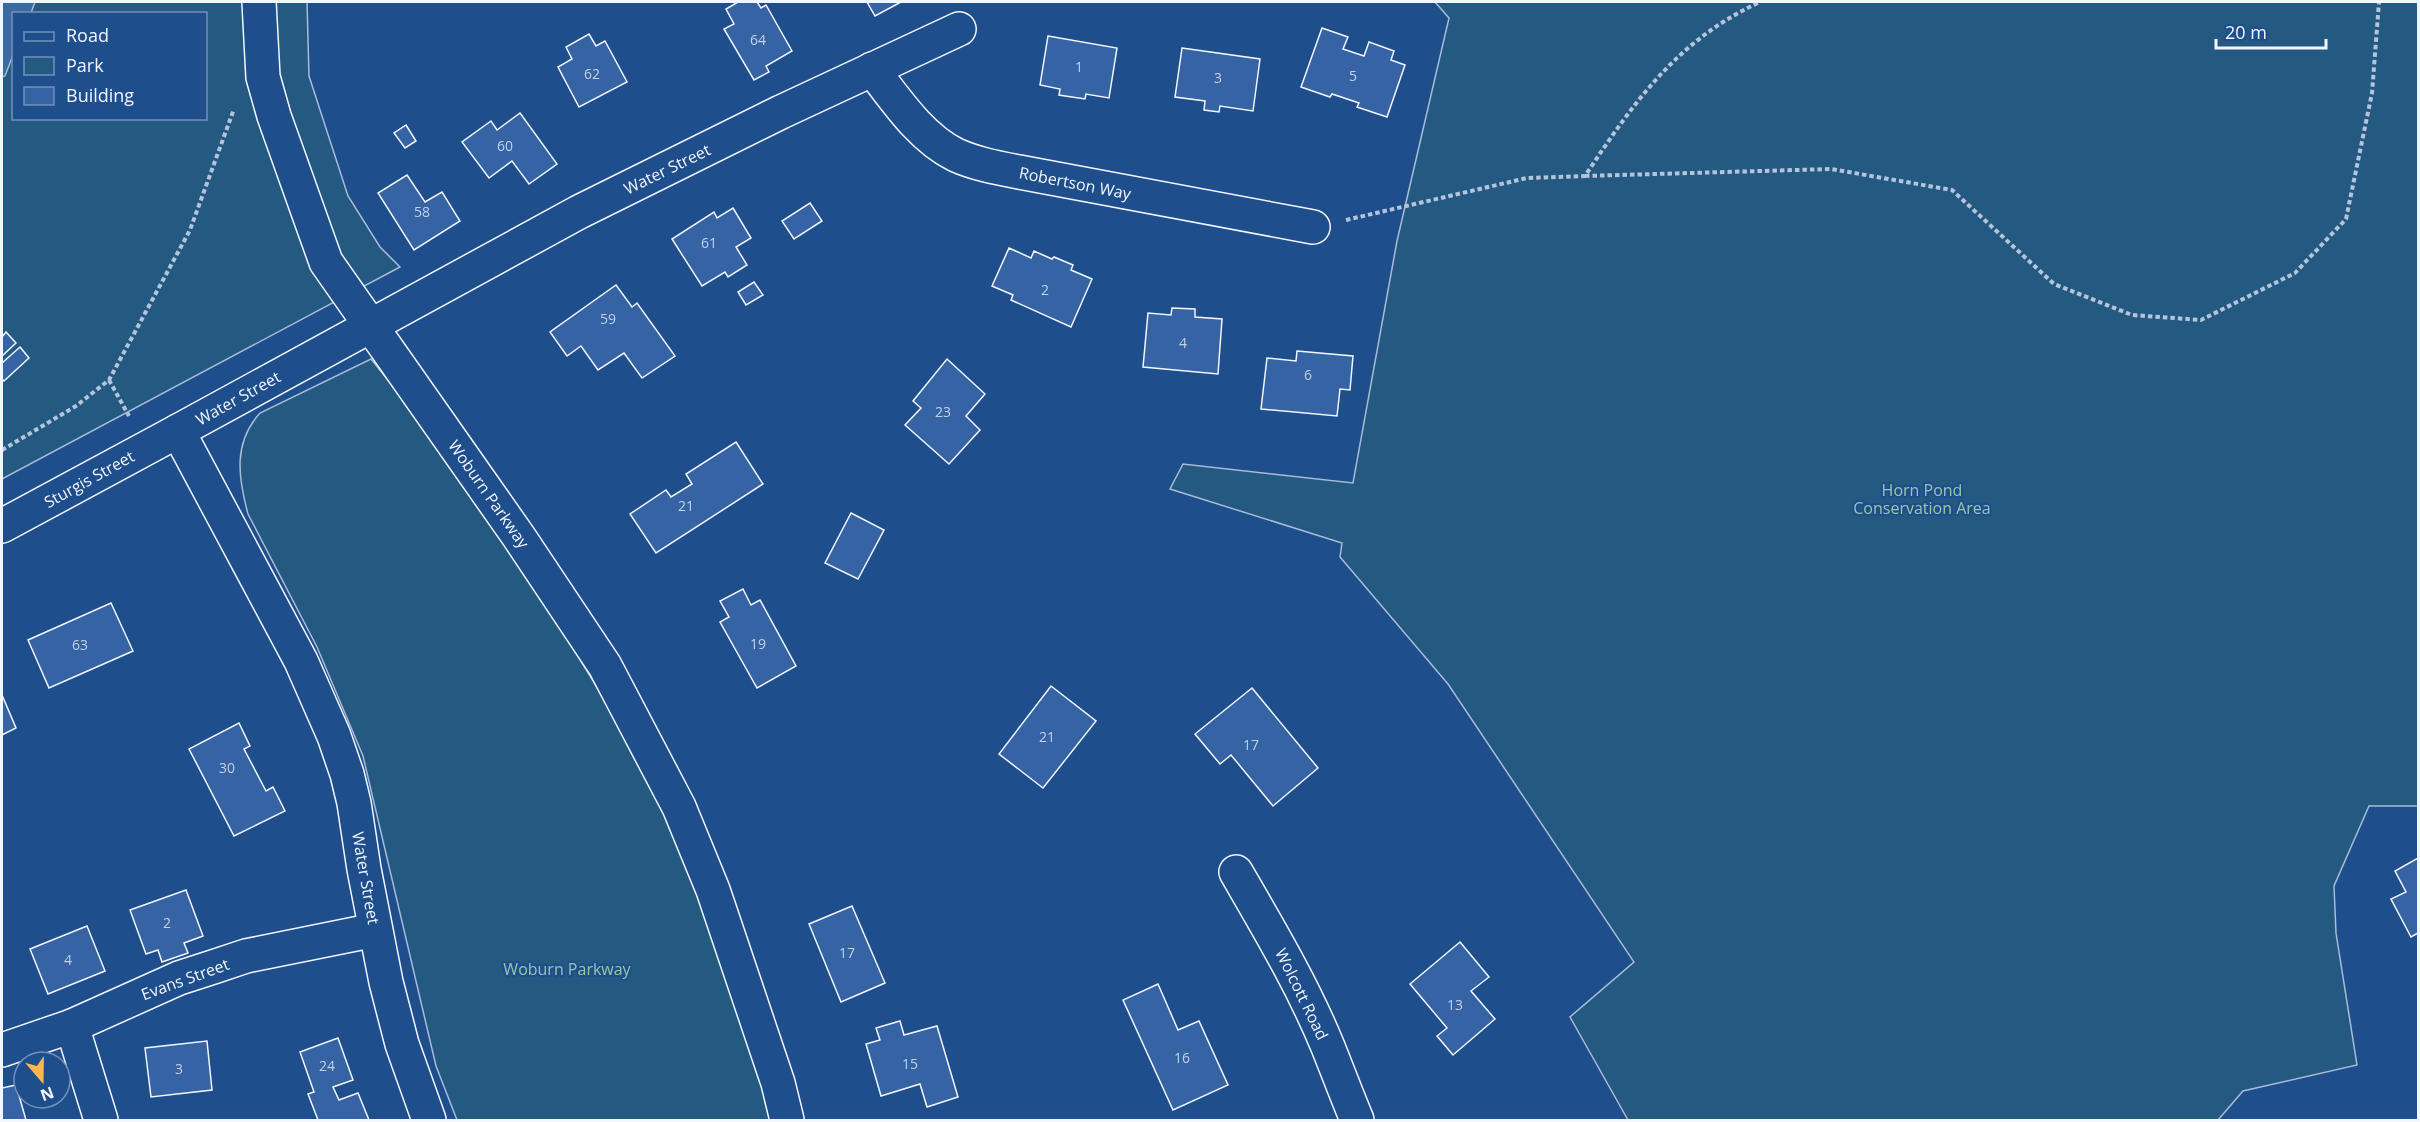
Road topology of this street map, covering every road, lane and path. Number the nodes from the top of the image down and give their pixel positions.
1 (259, 2) edge
2 (1760, 2) edge
3 (2379, 2) edge
4 (959, 29) dead end
5 (872, 69) junction
6 (213, 171) dead end
7 (1585, 176) junction
8 (1313, 227) joint
9 (371, 324) junction
10 (109, 380) junction
11 (178, 431) junction
12 (147, 447) junction
13 (2, 450) edge
14 (2, 526) edge
15 (1236, 873) dead end
16 (375, 930) junction
17 (72, 1026) junction
18 (2, 1050) edge
19 (101, 1120) edge
20 (429, 1120) edge
21 (787, 1120) edge
22 (1357, 1120) edge

1 - 9 street, Woburn Parkway
2 - 7 path
3 - 7 path
4 - 5 street, Water Street
5 - 8 street, Robertson Way
5 - 9 street, Water Street
6 - 10 path
7 - 8 path
9 - 11 street, Water Street
9 - 21 street, Woburn Parkway
10 - 12 path
10 - 13 path
11 - 12 street, Sturgis Street
11 - 16 street, Water Street
12 - 14 street, Sturgis Street
15 - 22 street, Wolcott Road
16 - 17 street, Evans Street
16 - 20 street, Water Street
17 - 18 street, Evans Street
17 - 19 street

